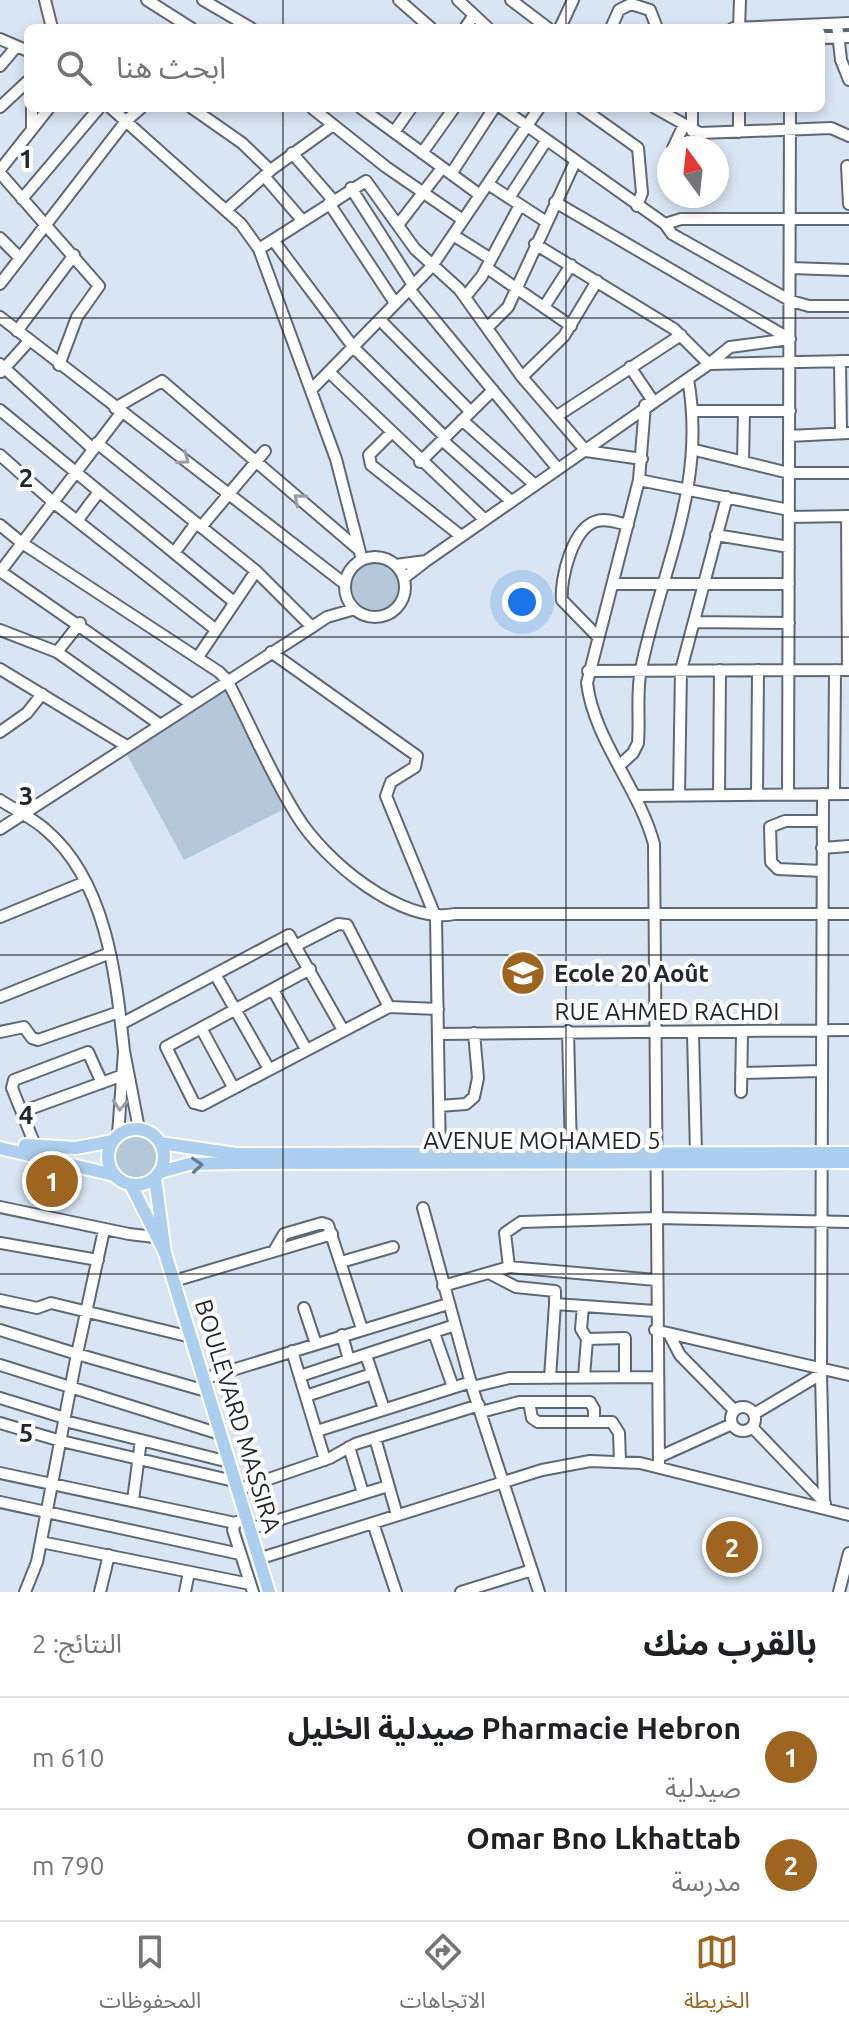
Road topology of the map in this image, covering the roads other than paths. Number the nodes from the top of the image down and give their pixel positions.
1 (45, 0) edge
2 (147, 0) edge
3 (203, 0) edge
4 (399, 0) edge
5 (458, 0) edge
6 (511, 0) edge
7 (573, 0) edge
8 (740, 0) edge
9 (646, 3) edge
10 (526, 5) edge
11 (474, 15) junction
12 (167, 16) junction
13 (849, 23) edge
14 (51, 24) edge
15 (162, 24) edge
16 (183, 24) edge
17 (244, 24) edge
18 (426, 24) edge
19 (468, 24) edge
20 (484, 24) edge
21 (544, 24) edge
22 (562, 24) edge
23 (612, 24) edge
24 (657, 24) edge
25 (739, 24) edge
26 (837, 24) junction
27 (825, 25) edge
28 (843, 38) edge
29 (0, 39) edge
30 (16, 47) junction
31 (24, 50) edge
32 (0, 66) edge
33 (849, 80) edge
34 (24, 85) edge
35 (0, 107) edge
36 (32, 112) edge
37 (46, 112) edge
38 (96, 112) edge
39 (116, 112) edge
40 (136, 112) edge
41 (209, 112) edge
42 (317, 112) edge
43 (366, 112) edge
44 (408, 112) edge
45 (451, 112) edge
46 (491, 112) edge
47 (507, 112) edge
48 (536, 112) edge
49 (588, 112) edge
50 (661, 112) edge
51 (691, 112) edge
52 (739, 112) edge
53 (790, 112) edge
54 (126, 121) junction
55 (333, 125) junction
56 (526, 127) junction
57 (32, 129) junction
58 (688, 129) junction
59 (790, 129) junction
60 (394, 132) junction
61 (739, 132) junction
62 (682, 136) edge
63 (849, 136) edge
64 (546, 141) junction
65 (292, 153) junction
66 (422, 153) junction
67 (575, 162) junction
68 (847, 166) dead end
69 (0, 171) edge
70 (446, 171) junction
71 (267, 173) junction
72 (488, 184) junction
73 (5, 187) edge
74 (351, 188) junction
75 (423, 192) junction
76 (480, 195) junction
77 (509, 198) junction
78 (22, 199) junction
79 (331, 201) junction
80 (555, 202) junction
81 (849, 204) edge
82 (520, 205) junction
83 (637, 206) junction
84 (226, 210) junction
85 (791, 219) junction
86 (849, 219) edge
87 (302, 220) junction
88 (463, 220) junction
89 (545, 221) junction
90 (44, 224) junction
91 (665, 224) junction
92 (398, 225) junction
93 (453, 235) junction
94 (0, 238) edge
95 (273, 240) junction
96 (535, 244) junction
97 (259, 249) junction
98 (74, 255) junction
99 (19, 257) junction
100 (489, 263) junction
101 (571, 265) junction
102 (432, 266) junction
103 (791, 268) junction
104 (849, 270) edge
105 (597, 281) junction
106 (0, 284) edge
107 (515, 286) junction
108 (411, 287) junction
109 (465, 297) junction
110 (791, 301) junction
111 (395, 303) junction
112 (849, 306) edge
113 (544, 307) junction
114 (0, 317) edge
115 (380, 320) junction
116 (571, 326) junction
117 (487, 328) junction
118 (17, 331) junction
119 (681, 335) junction
120 (790, 339) junction
121 (29, 341) junction
122 (354, 348) junction
123 (790, 360) junction
124 (844, 361) edge
125 (709, 364) junction
126 (59, 365) junction
127 (630, 367) junction
128 (1, 368) edge
129 (329, 372) junction
130 (522, 377) junction
131 (688, 379) junction
132 (311, 390) junction
133 (493, 390) junction
134 (649, 403) junction
135 (0, 410) edge
136 (118, 410) junction
137 (694, 411) junction
138 (744, 411) junction
139 (790, 411) junction
140 (466, 416) junction
141 (557, 416) junction
142 (391, 433) junction
143 (845, 433) edge
144 (789, 436) junction
145 (444, 438) junction
146 (95, 446) junction
147 (695, 450) junction
148 (265, 451) dead end
149 (586, 451) junction
150 (0, 455) edge
151 (642, 459) junction
152 (420, 462) junction
153 (743, 462) junction
154 (255, 463) junction
155 (558, 469) junction
156 (789, 473) junction
157 (849, 473) edge
158 (74, 474) junction
159 (639, 480) junction
160 (535, 485) junction
161 (689, 489) junction
162 (98, 493) junction
163 (229, 493) junction
164 (727, 497) junction
165 (511, 501) junction
166 (53, 502) junction
167 (789, 514) junction
168 (848, 516) edge
169 (484, 519) junction
170 (77, 521) junction
171 (0, 525) edge
172 (198, 525) junction
173 (628, 525) junction
174 (716, 535) junction
175 (461, 536) junction
176 (22, 543) junction
177 (789, 547) junction
178 (848, 549) edge
179 (174, 553) junction
180 (360, 554) junction
181 (426, 561) junction
182 (396, 565) junction
183 (256, 571) junction
184 (0, 572) edge
185 (404, 578) junction
186 (614, 584) junction
187 (664, 584) junction
188 (702, 584) junction
189 (789, 584) junction
190 (345, 588) junction
191 (234, 602) junction
192 (355, 609) junction
193 (848, 614) edge
194 (327, 617) junction
195 (694, 622) junction
196 (80, 623) junction
197 (789, 623) junction
198 (312, 627) junction
199 (215, 629) junction
200 (0, 630) edge
201 (598, 637) junction
202 (57, 652) junction
203 (271, 652) junction
204 (198, 657) junction
205 (0, 669) edge
206 (640, 670) junction
207 (681, 670) junction
208 (720, 670) junction
209 (758, 670) junction
210 (789, 670) junction
211 (835, 670) junction
212 (849, 670) edge
213 (588, 671) junction
214 (227, 680) junction
215 (42, 694) junction
216 (191, 704) junction
217 (159, 724) junction
218 (0, 732) edge
219 (125, 745) junction
220 (620, 765) junction
221 (788, 794) junction
222 (828, 794) junction
223 (849, 794) edge
224 (679, 795) junction
225 (719, 795) junction
226 (757, 795) junction
227 (635, 796) junction
228 (0, 800) edge
229 (24, 815) junction
230 (823, 821) junction
231 (0, 829) edge
232 (849, 846) edge
233 (822, 848) junction
234 (822, 871) junction
235 (83, 883) junction
236 (654, 914) junction
237 (849, 914) edge
238 (821, 915) junction
239 (0, 917) edge
240 (436, 918) junction
241 (297, 945) junction
242 (110, 953) junction
243 (310, 969) junction
244 (215, 974) junction
245 (273, 990) junction
246 (0, 997) edge
247 (389, 1007) junction
248 (237, 1009) junction
249 (438, 1009) junction
250 (119, 1012) junction
251 (121, 1024) junction
252 (201, 1028) junction
253 (343, 1030) junction
254 (822, 1030) junction
255 (849, 1030) edge
256 (568, 1031) junction
257 (653, 1031) junction
258 (0, 1032) edge
259 (474, 1033) junction
260 (742, 1033) junction
261 (438, 1034) junction
262 (693, 1034) junction
263 (306, 1049) junction
264 (269, 1069) junction
265 (821, 1071) junction
266 (741, 1073) junction
267 (125, 1074) junction
268 (102, 1083) junction
269 (233, 1087) junction
270 (741, 1092) dead end
271 (439, 1106) junction
272 (24, 1111) junction
273 (139, 1129) junction
274 (116, 1138) junction
275 (0, 1141) edge
276 (160, 1143) junction
277 (0, 1148) edge
278 (38, 1151) junction
279 (571, 1152) junction
280 (696, 1153) junction
281 (849, 1153) edge
282 (822, 1157) junction
283 (440, 1158) junction
284 (655, 1158) junction
285 (236, 1159) junction
286 (849, 1162) edge
287 (114, 1175) junction
288 (157, 1175) junction
289 (131, 1185) junction
290 (0, 1207) edge
291 (423, 1208) dead end
292 (657, 1218) junction
293 (821, 1222) junction
294 (849, 1222) edge
295 (104, 1230) junction
296 (161, 1238) junction
297 (0, 1243) edge
298 (393, 1247) dead end
299 (98, 1260) junction
300 (341, 1262) junction
301 (509, 1267) junction
302 (557, 1271) junction
303 (489, 1273) junction
304 (656, 1280) junction
305 (174, 1281) junction
306 (443, 1286) junction
307 (555, 1291) junction
308 (0, 1300) edge
309 (448, 1304) junction
310 (555, 1304) junction
311 (583, 1306) junction
312 (304, 1308) dead end
313 (655, 1311) junction
314 (86, 1312) junction
315 (455, 1325) junction
316 (362, 1329) junction
317 (0, 1330) edge
318 (655, 1330) junction
319 (434, 1333) junction
320 (669, 1334) junction
321 (342, 1335) junction
322 (191, 1337) junction
323 (587, 1339) junction
324 (316, 1344) junction
325 (292, 1351) junction
326 (77, 1354) junction
327 (366, 1355) junction
328 (349, 1360) junction
329 (0, 1365) edge
330 (821, 1372) junction
331 (372, 1374) junction
332 (849, 1375) edge
333 (300, 1376) junction
334 (584, 1377) junction
335 (625, 1377) junction
336 (656, 1377) junction
337 (550, 1378) junction
338 (205, 1385) junction
339 (471, 1385) junction
340 (71, 1387) junction
341 (453, 1387) junction
342 (306, 1396) junction
343 (0, 1398) edge
344 (529, 1402) junction
345 (480, 1408) junction
346 (384, 1409) junction
347 (734, 1410) junction
348 (754, 1414) junction
349 (65, 1420) junction
350 (594, 1422) junction
351 (0, 1423) edge
352 (732, 1424) junction
353 (752, 1427) junction
354 (317, 1431) junction
355 (220, 1434) junction
356 (375, 1438) junction
357 (141, 1440) junction
358 (61, 1441) junction
359 (349, 1447) junction
360 (139, 1459) junction
361 (325, 1460) junction
362 (620, 1461) junction
363 (229, 1462) junction
364 (659, 1462) junction
365 (0, 1473) edge
366 (504, 1482) junction
367 (53, 1483) junction
368 (236, 1485) junction
369 (388, 1486) junction
370 (363, 1493) junction
371 (133, 1500) junction
372 (0, 1502) edge
373 (826, 1504) junction
374 (47, 1514) junction
375 (397, 1515) junction
376 (849, 1515) edge
377 (373, 1523) junction
378 (243, 1524) junction
379 (41, 1542) junction
380 (849, 1553) edge
381 (240, 1554) junction
382 (109, 1555) junction
383 (258, 1559) junction
384 (532, 1570) junction
385 (189, 1572) junction
386 (252, 1588) edge
387 (25, 1592) edge
388 (100, 1592) edge
389 (185, 1592) edge
390 (269, 1592) edge
391 (396, 1592) edge
392 (461, 1592) edge
393 (539, 1592) edge
394 (839, 1592) edge

1 - 14 street
2 - 12 street
3 - 17 street
4 - 18 street
5 - 11 street
6 - 10 street
7 - 22 street
8 - 25 street
9 - 23 street
9 - 24 street
10 - 21 street
11 - 19 street
11 - 20 street
12 - 15 street
12 - 16 street
13 - 26 street
26 - 27 street
26 - 28 street
28 - 33 street
29 - 30 street
30 - 31 street
30 - 32 street
34 - 35 street
36 - 57 street
37 - 57 street
38 - 78 street
39 - 54 street
40 - 54 street
41 - 71 street
42 - 55 street
43 - 60 street
44 - 60 street
45 - 66 street
46 - 70 street
47 - 56 street
48 - 56 street
49 - 83 street
50 - 58 street
51 - 58 street
52 - 61 street
53 - 59 street
54 - 84 street
54 - 90 street
55 - 65 street
55 - 75 street
56 - 64 street
56 - 72 street
57 - 69 street
58 - 61 street
58 - 62 street
59 - 61 street
59 - 63 street
59 - 85 street
60 - 66 street
64 - 67 street
64 - 77 street
65 - 71 street
65 - 79 street
66 - 70 street
67 - 80 street
67 - 83 street
68 - 81 street
69 - 73 street
70 - 75 street
70 - 76 street
71 - 84 street
71 - 87 street
72 - 76 street
72 - 77 street
73 - 78 street
74 - 79 street
74 - 92 street
74 - 108 street
75 - 88 street
75 - 92 street
76 - 88 street
77 - 82 street
78 - 90 street
79 - 87 street
79 - 111 street
80 - 89 street
80 - 120 street
82 - 89 street
82 - 100 street
83 - 91 street
84 - 97 street
85 - 86 street
85 - 91 street
85 - 103 street
87 - 95 street
88 - 93 street
89 - 96 street
90 - 98 street
90 - 99 street
91 - 110 street
92 - 102 street
93 - 100 street
93 - 102 street
94 - 99 street
95 - 97 street
95 - 122 street
96 - 101 street
96 - 107 street
97 - 132 street
98 - 118 street
98 - 126 street
99 - 106 street
100 - 107 street
100 - 109 street
101 - 105 street
101 - 113 street
102 - 108 street
102 - 109 street
103 - 104 street
103 - 110 street
105 - 116 street
105 - 119 street
107 - 113 street
107 - 117 street
108 - 111 street
108 - 133 street
109 - 117 street
110 - 112 street
110 - 120 street
111 - 115 street
113 - 116 street
114 - 118 street
115 - 122 street
115 - 140 street
116 - 130 street
117 - 130 street
118 - 121 street
119 - 125 street
119 - 127 street
120 - 123 street
120 - 125 street
121 - 126 street
121 - 128 street
122 - 129 street
122 - 145 street
123 - 124 street
123 - 125 street
123 - 139 street
124 - 143 street
125 - 131 street
126 - 136 street
127 - 134 street
127 - 141 street
128 - 146 street
129 - 132 street
129 - 142 street
130 - 141 street
131 - 134 street
131 - 137 street
132 - 180 street
133 - 140 street
133 - 155 street
134 - 149 street
134 - 151 street
135 - 158 street
136 - 146 street
136 - 154 street
136 -> 163 street
137 - 138 street
137 - 147 street
138 - 139 street
138 - 153 street
139 - 144 street
140 - 145 street
140 - 160 street
141 - 149 street
142 - 152 street
142 - 175 street
143 - 144 street
144 - 156 street
145 - 152 street
145 - 165 street
146 - 158 street
146 - 172 street
147 - 153 street
147 - 161 street
148 - 154 street
149 - 151 street
149 - 155 street
150 - 166 street
151 - 159 street
152 - 169 street
153 - 156 street
154 - 163 street
180 -> 154 street
155 - 160 street
156 - 157 street
156 - 167 street
158 - 162 street
158 - 166 street
159 - 161 street
159 - 173 street
160 - 165 street
161 - 164 street
161 - 187 street
162 - 170 street
162 - 179 street
163 - 172 street
163 - 190 street
164 - 167 street
164 - 174 street
165 - 169 street
166 - 170 street
166 - 176 street
167 - 168 street
167 - 177 street
168 - 178 street
169 - 175 street
170 - 199 street
171 - 176 street
172 - 179 street
172 - 183 street
173 - 186 street
173 - 201 street
174 - 177 street
174 - 188 street
175 - 181 street
176 - 184 street
176 - 204 street
177 - 189 street
178 - 193 street
179 - 191 street
180 - 182 street
180 - 190 street
181 - 182 street
181 - 185 street
182 - 185 street
183 - 191 street
183 - 198 street
184 - 196 street
185 - 192 street
186 - 187 street
186 - 201 street
187 - 188 street
187 - 206 street
188 - 189 street
188 - 195 street
189 - 197 street
190 - 192 street
190 - 194 street
191 - 199 street
192 - 194 street
193 - 212 street
194 - 198 street
195 - 197 street
195 - 207 street
196 - 202 street
196 - 216 street
197 - 210 street
198 - 203 street
199 - 204 street
200 - 202 street
201 - 213 street
202 - 217 street
203 - 214 street
203 - 240 street
204 - 214 street
205 - 215 street
206 - 207 street
206 - 213 street
206 - 220 street
207 - 208 street
207 - 224 street
208 - 209 street
208 - 225 street
209 - 210 street
209 - 226 street
210 - 211 street
210 - 221 street
211 - 212 street
211 - 222 street
213 - 220 street
214 - 216 street
214 - 240 street
215 - 218 street
215 - 219 street
216 - 217 street
217 - 219 street
219 - 229 street
220 - 227 street
221 - 222 street
221 - 226 street
222 - 223 street
222 - 230 street
224 - 225 street
224 - 227 street
225 - 226 street
227 - 236 street
228 - 229 street
229 - 231 street
229 - 235 street
230 - 233 street
230 - 234 street
232 - 233 street
233 - 234 street
234 - 238 street
235 - 239 street
235 - 242 street
236 - 238 street
236 - 240 street
236 - 257 street
237 - 238 street
238 - 254 street
240 - 249 street
241 - 243 street
241 - 244 street
241 - 247 street
242 - 246 street
242 - 250 street
243 - 245 street
243 - 253 street
244 - 248 street
244 - 251 street
245 - 248 street
245 - 263 street
247 - 249 street
247 - 253 street
248 - 252 street
248 - 264 street
249 - 261 street
250 - 251 street
250 - 258 street
251 - 267 street
252 - 269 street
252 - 269 street
253 - 263 street
254 - 255 street, RUE AHMED RACHDI
254 - 260 street, RUE AHMED RACHDI
254 - 265 street
256 - 257 street, RUE AHMED RACHDI
256 - 259 street, RUE AHMED RACHDI
256 - 279 street
257 - 262 street, RUE AHMED RACHDI
257 - 284 street
259 - 261 street, RUE AHMED RACHDI
259 - 271 street
260 - 262 street, RUE AHMED RACHDI
260 - 266 street
261 - 271 street
262 - 280 street
263 - 264 street
264 - 269 street
265 - 266 street
265 - 282 street
266 - 270 street
267 - 268 street
267 - 273 street
267 -> 274 street
268 - 272 street
268 - 272 street
271 - 283 street
272 - 278 street
273 - 274 main road
273 - 276 main road
274 - 278 main road
274 - 287 main road
275 - 278 main road
276 - 285 main road
276 - 288 main road
277 - 278 main road
278 - 287 main road
279 - 283 main road, AVENUE MOHAMED 5
279 - 284 main road, AVENUE MOHAMED 5
280 - 282 main road, AVENUE MOHAMED 5
280 - 284 main road, AVENUE MOHAMED 5
281 - 282 main road, AVENUE MOHAMED 5
282 - 284 main road, AVENUE MOHAMED 5
282 - 286 main road, AVENUE MOHAMED 5
282 - 293 street
283 - 284 main road, AVENUE MOHAMED 5
283 - 285 main road, AVENUE MOHAMED 5
284 - 292 street
288 -> 285 main road
287 - 289 main road
288 - 289 main road
288 - 296 main road
289 - 296 main road, BOULEVARD MASSIRA
290 - 295 street
291 - 306 street
292 - 293 street
292 - 301 street
292 - 304 street
293 - 294 street
293 - 330 street
295 - 296 street
295 - 299 street
296 - 305 main road, BOULEVARD MASSIRA
297 - 299 street
298 - 300 street
299 - 314 street
300 - 305 street
300 - 316 street
301 - 302 street
301 - 303 street
302 - 304 street
302 - 307 street
303 - 306 street
303 - 307 street
304 - 313 street
305 - 322 main road, BOULEVARD MASSIRA
306 - 309 street
307 - 310 street
308 - 314 street
309 - 315 street
309 - 316 street
310 - 311 street
310 - 337 street
311 - 313 street
311 - 323 street
312 - 324 street
313 - 318 street
314 - 322 street
314 - 326 street
315 - 319 street
315 - 339 street
316 - 321 street
317 - 326 street
318 - 320 street
318 - 336 street
319 - 327 street
319 - 341 street
320 - 330 street
320 - 347 street
321 - 324 street
321 - 328 street
322 - 338 main road, BOULEVARD MASSIRA
323 - 334 street
323 - 335 street
324 - 325 street
325 - 333 street
325 - 338 street
326 - 338 street
326 - 340 street
327 - 328 street
327 - 331 street
328 - 333 street
329 - 340 street
330 - 332 street
330 - 348 street
330 - 373 street
331 - 342 street
331 - 346 street
333 - 342 street
334 - 335 street
334 - 337 street
335 - 336 street
336 - 364 street
337 - 339 street
338 - 355 main road, BOULEVARD MASSIRA
339 - 341 street
339 - 345 street
340 - 349 street
340 - 355 street
341 - 346 street
342 - 354 street
343 - 349 street
344 - 345 street
344 - 350 street
344 - 350 street
345 - 356 street
345 - 366 street
346 - 354 street
347 - 348 street
347 - 352 street
348 - 353 street
349 - 357 street
349 - 358 street
350 - 362 street
351 - 358 street
352 - 353 street
352 - 364 street
353 - 373 street
354 - 361 street
355 - 363 main road, BOULEVARD MASSIRA
356 - 359 street
356 - 369 street
357 - 360 street
357 - 363 street
358 - 360 street
358 - 367 street
359 - 361 street
359 - 370 street
360 - 368 street
360 - 371 street
361 - 368 street
362 - 364 street
362 - 366 street
363 - 368 main road, BOULEVARD MASSIRA
364 - 373 street
365 - 367 street
366 - 375 street
366 - 384 street
367 - 371 street
367 - 374 street
368 - 378 main road, BOULEVARD MASSIRA
369 - 370 street
369 - 375 street
370 - 378 street
371 - 378 street
372 - 374 street
373 - 376 street
374 - 379 street
374 - 381 street
375 - 377 street
377 - 383 street
377 - 391 street
378 - 381 street
378 - 383 main road, BOULEVARD MASSIRA
379 - 382 street
379 - 387 street
380 - 394 street
381 - 386 street
382 - 385 street
382 - 388 street
383 - 390 main road, BOULEVARD MASSIRA
384 - 392 street
384 - 393 street
385 - 386 street
385 - 389 street

